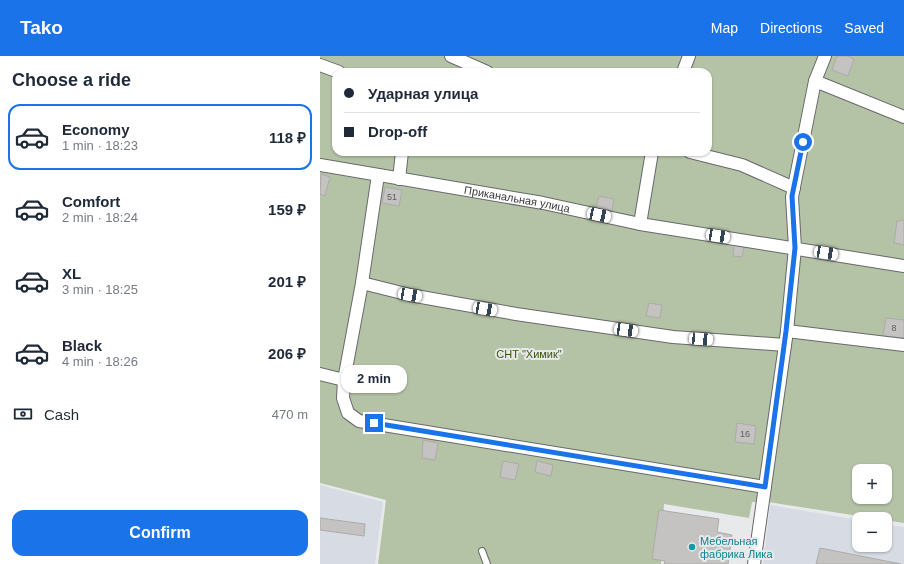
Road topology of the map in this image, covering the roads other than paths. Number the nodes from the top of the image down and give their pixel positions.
1 (451, 56) edge
2 (690, 56) edge
3 (822, 57) edge
4 (320, 65) edge
5 (478, 68) edge
6 (685, 68) edge
7 (332, 69) edge
8 (815, 81) junction
9 (904, 117) edge
10 (402, 156) edge
11 (651, 156) edge
12 (706, 156) edge
13 (320, 165) edge
14 (378, 175) junction
15 (399, 179) junction
16 (794, 188) junction
17 (640, 224) junction
18 (795, 248) junction
19 (904, 266) edge
20 (362, 283) junction
21 (786, 331) junction
22 (785, 345) junction
23 (904, 346) edge
24 (320, 374) edge
25 (344, 380) junction
26 (765, 487) junction
27 (482, 552) dead end
28 (487, 564) edge
29 (754, 564) edge

1 - 5 street
2 - 6 street
3 - 8 street
4 - 7 street
8 - 9 street
8 - 16 street
10 - 15 street
11 - 17 street
12 - 16 street
13 - 14 street, Приканальная улица
14 - 15 street, Приканальная улица
14 - 20 street
15 - 17 street, Приканальная улица
16 - 18 street
17 - 18 street, Приканальная улица
18 - 19 street, Приканальная улица
18 - 21 street
20 - 22 street
20 - 25 street
21 - 22 street
21 - 23 street
22 - 26 street
24 - 25 street
25 - 26 street
26 - 29 street
27 - 28 lane

